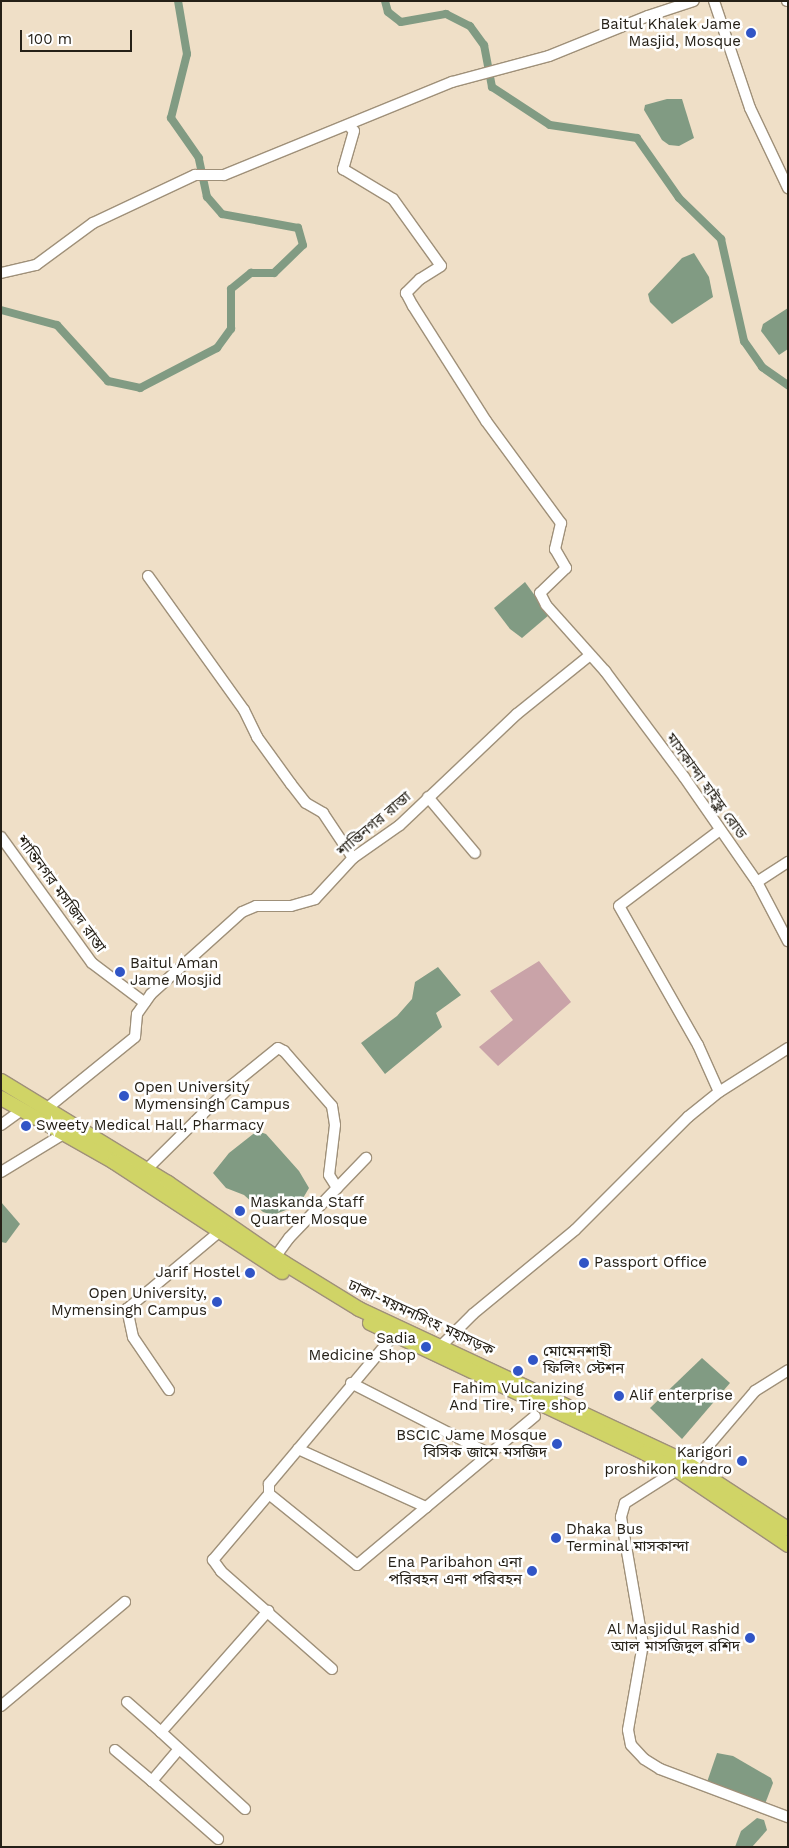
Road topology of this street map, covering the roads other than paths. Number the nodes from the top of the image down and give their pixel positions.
1 (694, 1) edge
2 (714, 1) edge
3 (348, 125) junction
4 (788, 188) edge
5 (1, 273) edge
6 (148, 576) dead end
7 (589, 656) junction
8 (428, 797) junction
9 (720, 830) junction
10 (1, 837) edge
11 (475, 852) dead end
12 (353, 858) junction
13 (788, 862) edge
14 (757, 882) junction
15 (788, 941) edge
16 (145, 1003) junction
17 (788, 1048) edge
18 (1, 1081) edge
19 (719, 1092) junction
20 (1, 1098) edge
21 (46, 1109) junction
22 (22, 1110) junction
23 (1, 1126) edge
24 (65, 1133) junction
25 (366, 1158) dead end
26 (146, 1170) junction
27 (1, 1172) edge
28 (337, 1188) junction
29 (219, 1232) junction
30 (275, 1258) junction
31 (393, 1336) junction
32 (441, 1346) junction
33 (788, 1370) edge
34 (351, 1383) junction
35 (169, 1390) dead end
36 (535, 1416) dead end
37 (298, 1449) junction
38 (490, 1454) junction
39 (691, 1466) junction
40 (677, 1470) junction
41 (269, 1494) junction
42 (426, 1508) junction
43 (788, 1529) edge
44 (788, 1546) edge
45 (125, 1602) dead end
46 (268, 1611) junction
47 (332, 1669) dead end
48 (127, 1702) dead end
49 (1, 1706) edge
50 (161, 1732) junction
51 (179, 1749) junction
52 (115, 1750) dead end
53 (152, 1781) junction
54 (245, 1809) dead end
55 (788, 1816) edge
56 (218, 1840) dead end

1 - 3 street
2 - 4 street
3 - 5 street
3 - 7 street, মাসকান্দা হাইস্কুল রোড
6 - 12 street
7 - 8 street, শান্তিনগর রাস্তা
7 - 9 street, মাসকান্দা হাইস্কুল রোড
8 - 11 street
8 - 12 street, শান্তিনগর রাস্তা
9 - 14 street, মাসকান্দা হাইস্কুল রোড
9 - 19 street
10 - 16 street, শান্তিনগর মসজিদ রাস্তা
12 - 16 street, শান্তিনগর রাস্তা
13 - 14 street
14 - 15 street, মাসকান্দা হাইস্কুল রোড
16 - 21 street, শান্তিনগর রাস্তা
17 - 19 street
18 - 21 main road, ঢাকা-ময়মনসিংহ মহাসড়ক
19 - 32 street
20 - 22 main road, ঢাকা-ময়মনসিংহ মহাসড়ক
21 - 26 main road, ঢাকা-ময়মনসিংহ মহাসড়ক
22 - 23 street
22 - 24 main road, ঢাকা-ময়মনসিংহ মহাসড়ক
24 - 27 street
24 - 29 main road, ঢাকা-ময়মনসিংহ মহাসড়ক
25 - 28 street
26 - 28 street
26 - 30 main road, ঢাকা-ময়মনসিংহ মহাসড়ক
28 - 30 street
29 - 31 main road, ঢাকা-ময়মনসিংহ মহাসড়ক
29 - 35 street
30 - 32 main road, ঢাকা-ময়মনসিংহ মহাসড়ক
31 - 34 street
31 - 40 main road, ঢাকা-ময়মনসিংহ মহাসড়ক
32 - 39 main road, ঢাকা-ময়মনসিংহ মহাসড়ক
33 - 39 street
34 - 37 street
34 - 38 street
36 - 38 street
37 - 41 street
37 - 42 street
38 - 42 street
39 - 43 main road, ঢাকা-ময়মনসিংহ মহাসড়ক
40 - 44 main road, ঢাকা-ময়মনসিংহ মহাসড়ক
40 - 55 street
41 - 42 street
41 - 46 street
45 - 49 street
46 - 47 street
46 - 50 street
48 - 50 street
50 - 51 street
51 - 53 street
51 - 54 street
52 - 53 street
53 - 56 street

